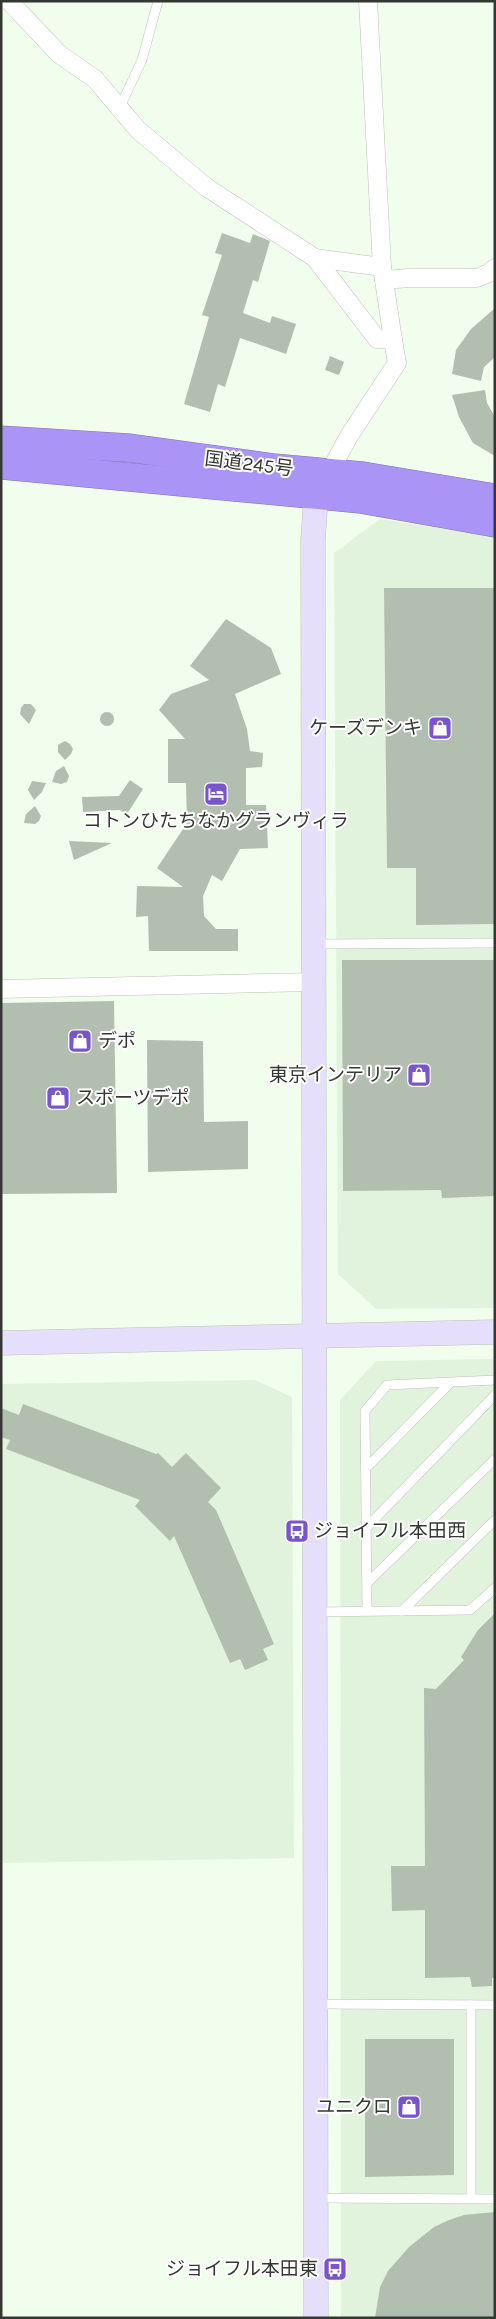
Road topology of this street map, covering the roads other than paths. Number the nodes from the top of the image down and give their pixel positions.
1 (9, 1) edge
2 (158, 1) edge
3 (368, 1) edge
4 (119, 109) junction
5 (315, 258) junction
6 (495, 268) edge
7 (383, 273) junction
8 (393, 340) junction
9 (1, 440) edge
10 (1, 465) edge
11 (323, 484) junction
12 (495, 498) edge
13 (495, 522) edge
14 (314, 944) junction
15 (495, 944) edge
16 (314, 982) junction
17 (1, 989) edge
18 (495, 1332) edge
19 (314, 1336) junction
20 (1, 1343) edge
21 (495, 1380) edge
22 (450, 1383) junction
23 (495, 1395) edge
24 (495, 1459) edge
25 (366, 1468) junction
26 (495, 1520) edge
27 (366, 1527) junction
28 (367, 1583) junction
29 (495, 1588) edge
30 (367, 1611) junction
31 (402, 1611) junction
32 (315, 1612) junction
33 (315, 2004) junction
34 (471, 2005) junction
35 (495, 2005) edge
36 (316, 2198) junction
37 (471, 2198) junction
38 (495, 2199) edge
39 (316, 2318) edge

1 - 4 street
2 - 4 lane
3 - 7 street
4 - 5 street
5 - 7 street
5 - 8 street
6 - 7 street
7 - 8 street
8 - 11 street
9 - 11 highway, 国道245号
10 - 11 highway, 国道245号
11 - 12 highway, 国道245号
11 - 13 highway, 国道245号
11 - 14 street
14 - 15 lane
14 - 16 street
16 - 17 street
16 - 19 street
18 - 19 street
19 - 20 street
19 - 32 street
21 - 22 lane
22 - 25 lane
22 - 25 lane
23 - 27 lane
24 - 28 lane
25 - 27 lane
26 - 31 lane
27 - 28 lane
28 - 30 lane
29 - 31 lane
30 - 31 lane
30 - 32 lane
32 - 33 street
33 - 34 lane
33 - 36 street
34 - 35 lane
34 - 37 lane
36 - 37 lane
36 - 39 street
37 - 38 lane

